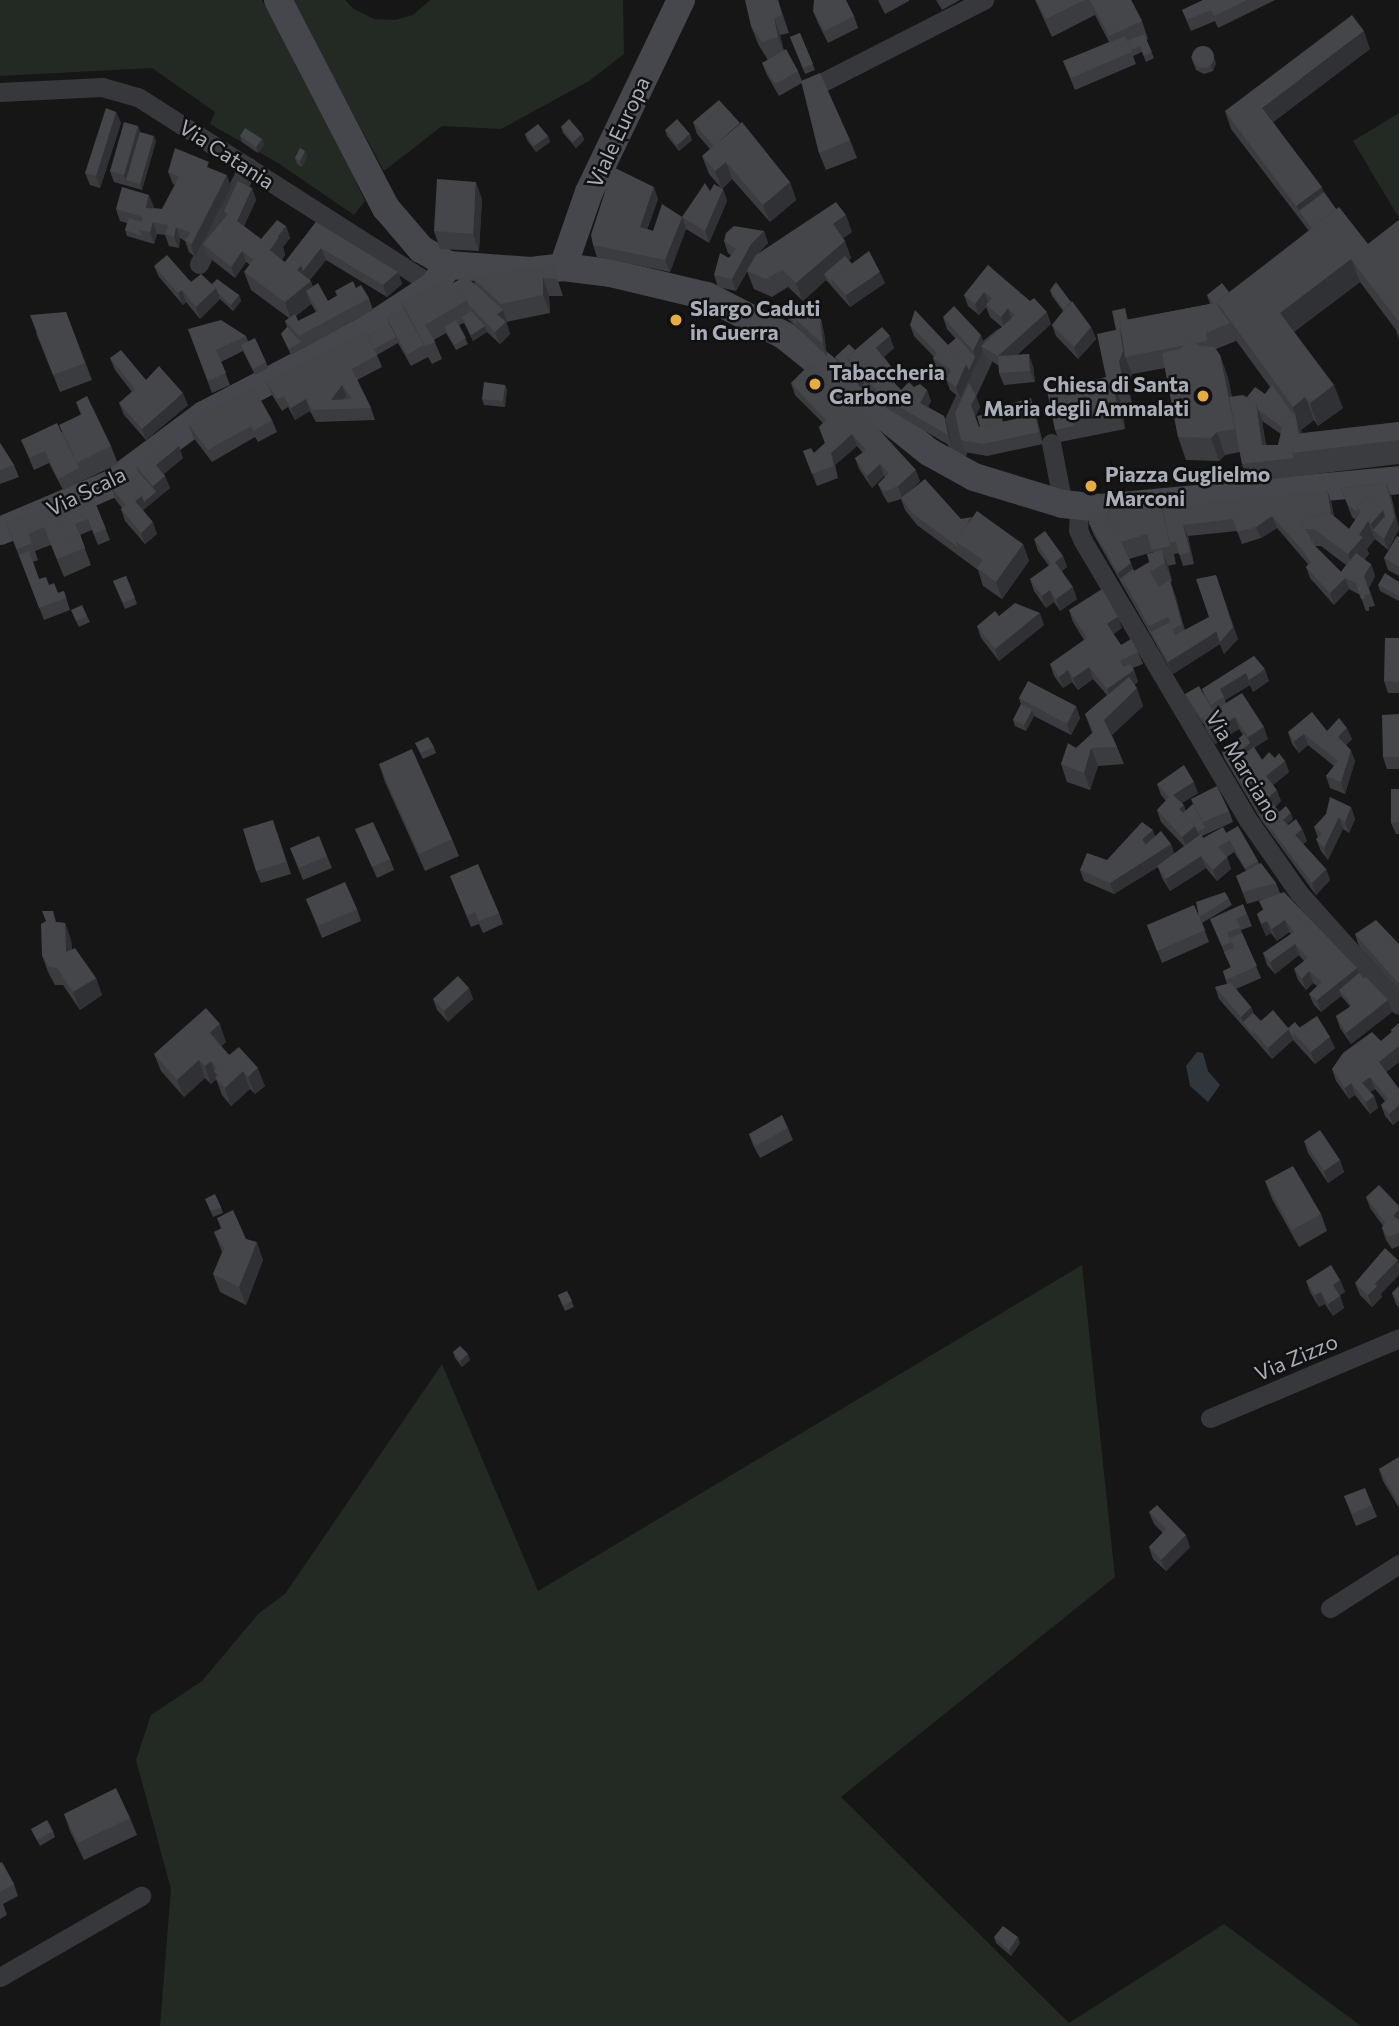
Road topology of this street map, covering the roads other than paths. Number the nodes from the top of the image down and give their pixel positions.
1 (278, 0) edge
2 (681, 0) edge
3 (984, 0) edge
4 (813, 87) edge
5 (0, 92) edge
6 (248, 167) junction
7 (199, 264) dead end
8 (563, 267) junction
9 (441, 275) junction
10 (1011, 328) edge
11 (1051, 443) dead end
12 (953, 464) junction
13 (1399, 480) edge
14 (1074, 513) junction
15 (0, 531) edge
16 (1399, 1005) edge
17 (1399, 1338) edge
18 (1210, 1418) dead end
19 (1399, 1564) edge
20 (1329, 1608) dead end
21 (141, 1896) dead end
22 (0, 1977) edge

1 - 9 main road
2 - 8 main road, Viale Europa
3 - 4 street
5 - 6 street, Via Catania
6 - 7 street
6 - 9 street, Via Catania
8 - 9 main road
8 - 12 main road
9 - 15 main road, Via Scala
10 - 12 street
11 - 14 street, Via Marciano
12 - 14 main road
13 - 14 main road
14 - 16 street, Via Marciano
17 - 18 street, Via Zizzo
19 - 20 street
21 - 22 street

